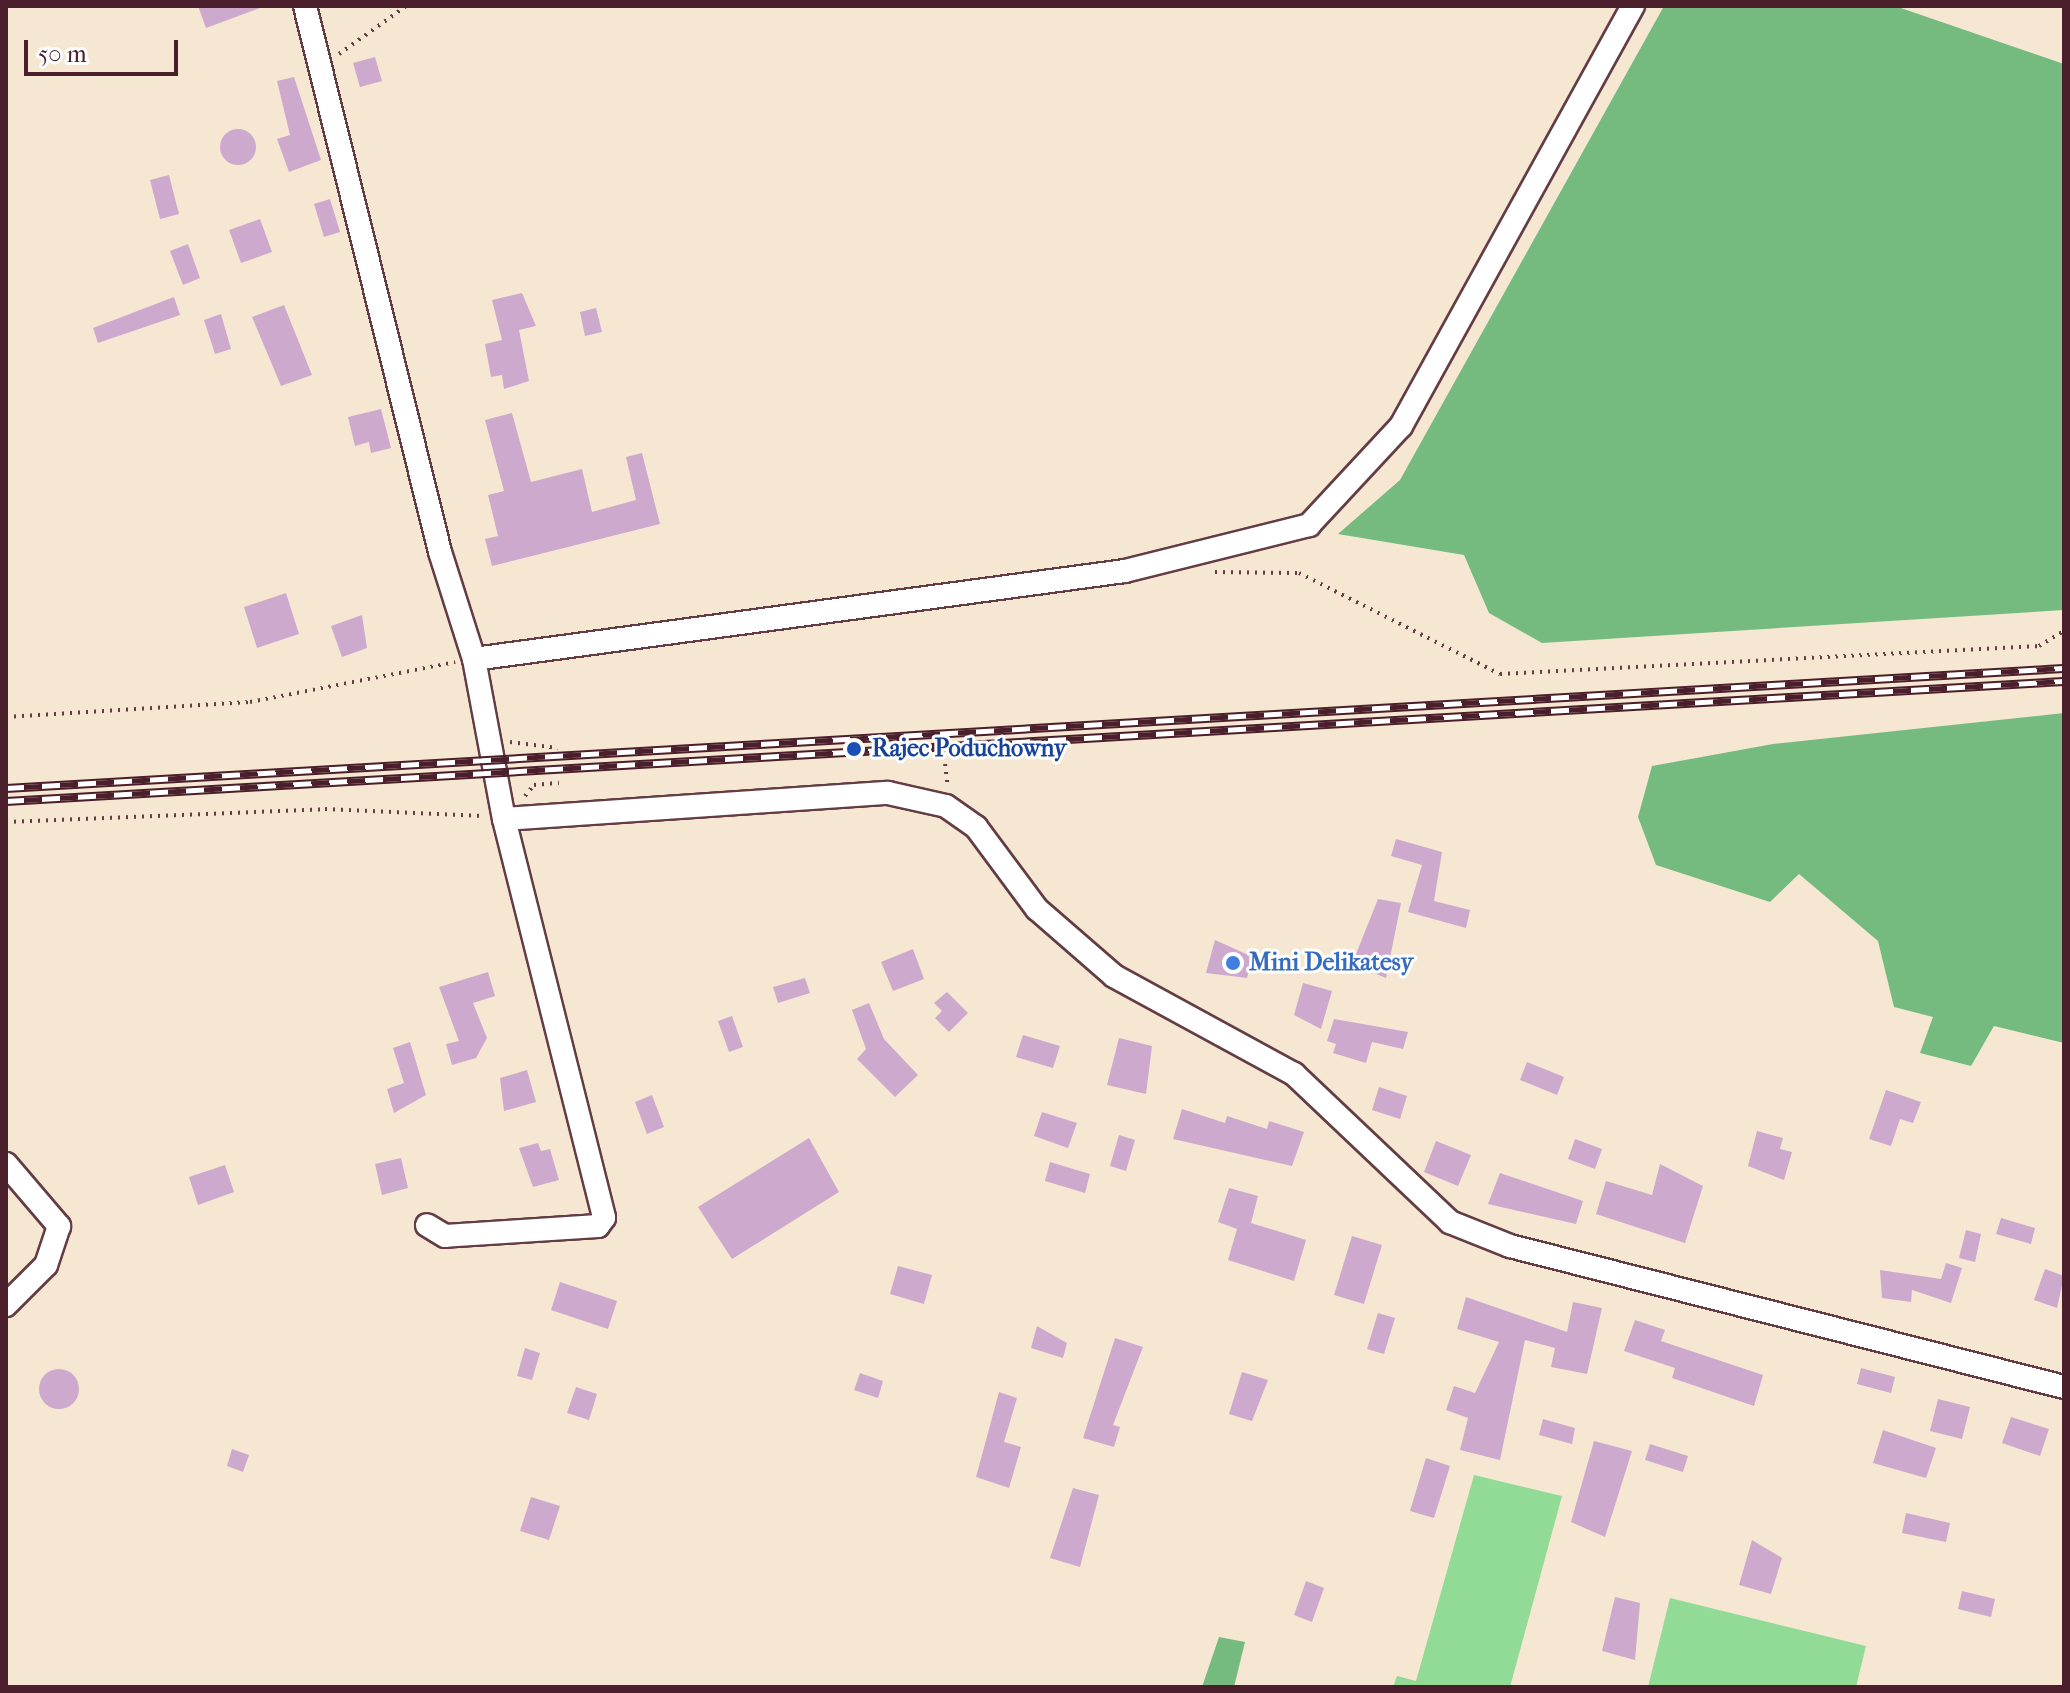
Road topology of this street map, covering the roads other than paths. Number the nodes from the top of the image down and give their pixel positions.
1 (305, 6) edge
2 (1633, 6) edge
3 (474, 659) junction
4 (504, 819) junction
5 (6, 1164) edge
6 (427, 1225) dead end
7 (6, 1305) edge
8 (2064, 1387) edge

1 - 3 street
2 - 3 street
3 - 4 street
4 - 6 street
4 - 8 street
5 - 7 street

